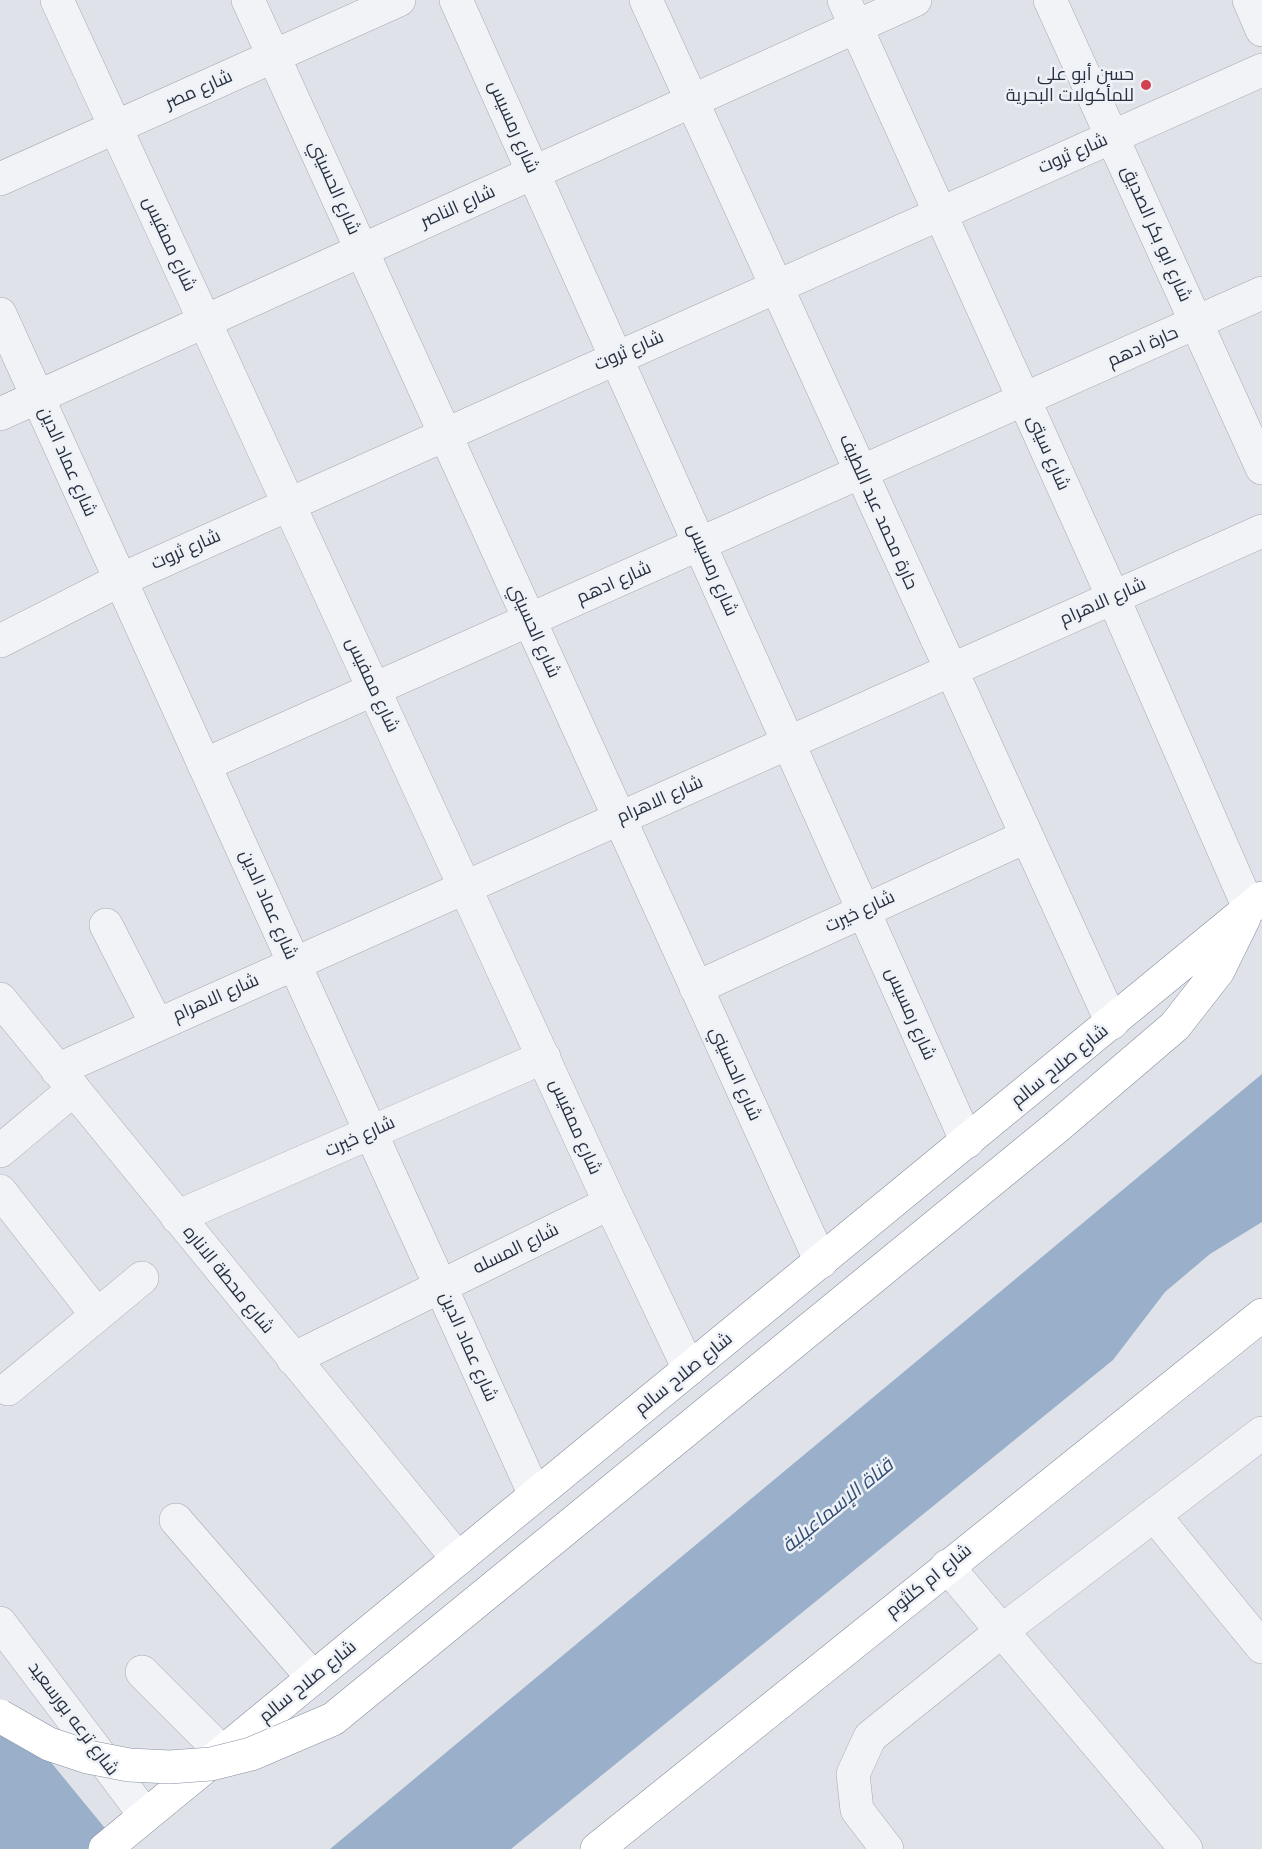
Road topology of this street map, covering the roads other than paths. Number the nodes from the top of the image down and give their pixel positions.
1 (57, 0) edge
2 (248, 0) edge
3 (399, 0) edge
4 (456, 0) edge
5 (646, 0) edge
6 (915, 0) edge
7 (1050, 0) edge
8 (1249, 0) edge
9 (850, 13) edge
10 (1262, 30) edge
11 (274, 56) junction
12 (1262, 70) edge
13 (692, 101) junction
14 (115, 128) junction
15 (1112, 136) junction
16 (533, 173) junction
17 (0, 179) edge
18 (940, 213) junction
19 (362, 251) junction
20 (776, 286) junction
21 (1262, 293) edge
22 (0, 314) edge
23 (204, 321) junction
24 (1196, 323) junction
25 (616, 357) junction
26 (38, 397) junction
27 (1024, 401) junction
28 (0, 414) edge
29 (445, 434) junction
30 (1262, 468) edge
31 (861, 473) junction
32 (289, 504) junction
33 (1262, 531) edge
34 (700, 544) junction
35 (120, 580) junction
36 (1113, 597) junction
37 (529, 621) junction
38 (0, 641) edge
39 (950, 670) junction
40 (374, 690) junction
41 (789, 742) junction
42 (204, 765) junction
43 (619, 818) junction
44 (1025, 837) junction
45 (465, 887) junction
46 (1255, 903) edge
47 (864, 910) junction
48 (106, 925) dead end
49 (294, 963) junction
50 (696, 988) junction
51 (0, 999) edge
52 (1112, 1023) junction
53 (157, 1025) junction
54 (544, 1058) junction
55 (66, 1079) junction
56 (371, 1132) junction
57 (967, 1142) junction
58 (0, 1151) edge
59 (0, 1191) edge
60 (610, 1203) junction
61 (177, 1218) junction
62 (820, 1262) junction
63 (142, 1278) dead end
64 (441, 1286) junction
65 (97, 1315) junction
66 (1262, 1315) edge
67 (293, 1359) junction
68 (689, 1369) junction
69 (8, 1389) dead end
70 (1262, 1433) edge
71 (536, 1495) junction
72 (1154, 1515) junction
73 (176, 1520) dead end
74 (458, 1559) junction
75 (947, 1566) junction
76 (0, 1623) edge
77 (1003, 1630) junction
78 (1262, 1647) edge
79 (142, 1672) dead end
80 (313, 1678) junction
81 (0, 1716) edge
82 (222, 1752) junction
83 (145, 1815) junction
84 (1182, 1848) edge
85 (105, 1849) edge
86 (597, 1849) edge
87 (887, 1849) edge

1 - 14 street, شارع ممفيس
2 - 11 street, شارع الحسيني
3 - 11 street, شارع مصر
4 - 16 street, شارع رمسيس
5 - 13 street, حارة محمد عبد اللطيف
6 - 9 street, شارع الناصر
7 - 15 street, شارع ابو بكر الصديق
8 - 10 street
9 - 13 street, شارع الناصر
9 - 18 street, شارع سيتى
11 - 14 street, شارع مصر
11 - 19 street, شارع الحسيني
12 - 15 street, شارع ثروت
13 - 16 street, شارع الناصر
13 - 20 street, حارة محمد عبد اللطيف
14 - 17 street, شارع مصر
14 - 23 street, شارع ممفيس
15 - 18 street, شارع ثروت
15 - 24 street, شارع ابو بكر الصديق
16 - 19 street, شارع الناصر
16 - 25 street, شارع رمسيس
18 - 20 street, شارع ثروت
18 - 27 street, شارع سيتى
19 - 23 street, شارع الناصر
19 - 29 street, شارع الحسيني
20 - 25 street, شارع ثروت
20 - 31 street, حارة محمد عبد اللطيف
21 - 24 street, حارة ادهم
22 - 26 street, شارع عماد الدين
23 - 26 street, شارع الناصر
23 - 32 street, شارع ممفيس
24 - 27 street, حارة ادهم
24 - 30 street, شارع ابو بكر الصديق
25 - 29 street, شارع ثروت
25 - 34 street, شارع رمسيس
26 - 28 street, شارع الناصر
26 - 35 street, شارع عماد الدين
27 - 31 street, شارع ادهم
27 - 36 street, شارع سيتى
29 - 32 street, شارع ثروت
29 - 37 street, شارع الحسيني
31 - 34 street, شارع ادهم
31 - 39 street, حارة محمد عبد اللطيف
32 - 35 street, شارع ثروت
32 - 40 street, شارع ممفيس
33 - 36 street, شارع الاهرام
34 - 37 street, شارع ادهم
34 - 41 street, شارع رمسيس
35 - 38 street, شارع ثروت
35 - 42 street, شارع عماد الدين
36 - 39 street, شارع الاهرام
36 - 46 street, شارع سيتى
37 - 40 street, شارع ادهم
37 - 43 street, شارع الحسيني
39 - 41 street, شارع الاهرام
39 - 44 street, حارة محمد عبد اللطيف
40 - 42 street, شارع ادهم
40 - 45 street, شارع ممفيس
41 - 43 street, شارع الاهرام
41 - 47 street, شارع رمسيس
42 - 49 street, شارع عماد الدين
43 - 45 street, شارع الاهرام
43 - 50 street, شارع الحسيني
44 - 47 street, شارع خيرت
44 - 52 street, حارة محمد عبد اللطيف
45 - 49 street, شارع الاهرام
45 - 54 street, شارع ممفيس
46 - 52 highway, شارع صلاح سالم
46 - 81 highway, bridge
47 - 50 street, شارع خيرت
47 - 57 street, شارع رمسيس
48 - 53 street
49 - 53 street, شارع الاهرام
49 - 56 street, شارع عماد الدين
50 - 62 street, شارع الحسيني
51 - 55 street, شارع محطة الاناره
52 - 57 highway, شارع صلاح سالم
53 - 55 street, شارع الاهرام
54 - 56 street, شارع خيرت
54 - 60 street, شارع ممفيس
55 - 58 street, شارع الاهرام
55 - 61 street, شارع محطة الاناره
56 - 61 street, شارع خيرت
56 - 64 street, شارع عماد الدين
57 - 62 highway, شارع صلاح سالم
59 - 65 street
60 - 64 street, شارع المسله
60 - 68 street, شارع ممفيس
61 - 67 street, شارع محطة الاناره
62 - 68 highway, شارع صلاح سالم
63 - 65 street
64 - 67 street, شارع المسله
64 - 71 street, شارع عماد الدين
65 - 69 street
66 - 75 highway, شارع ام كلثوم
67 - 74 street, شارع محطة الاناره
68 - 71 highway, شارع صلاح سالم
70 - 72 street
71 - 74 highway, شارع صلاح سالم
72 - 77 street
72 - 78 street
73 - 80 street
74 - 80 highway, شارع صلاح سالم
75 - 77 street
75 - 86 highway, شارع ام كلثوم
76 - 83 street, شارع ترعه بورسعيد
77 - 84 street
77 - 87 street
79 - 82 street
80 - 82 highway, شارع صلاح سالم
82 - 83 highway, شارع صلاح سالم
83 - 85 highway, شارع صلاح سالم

